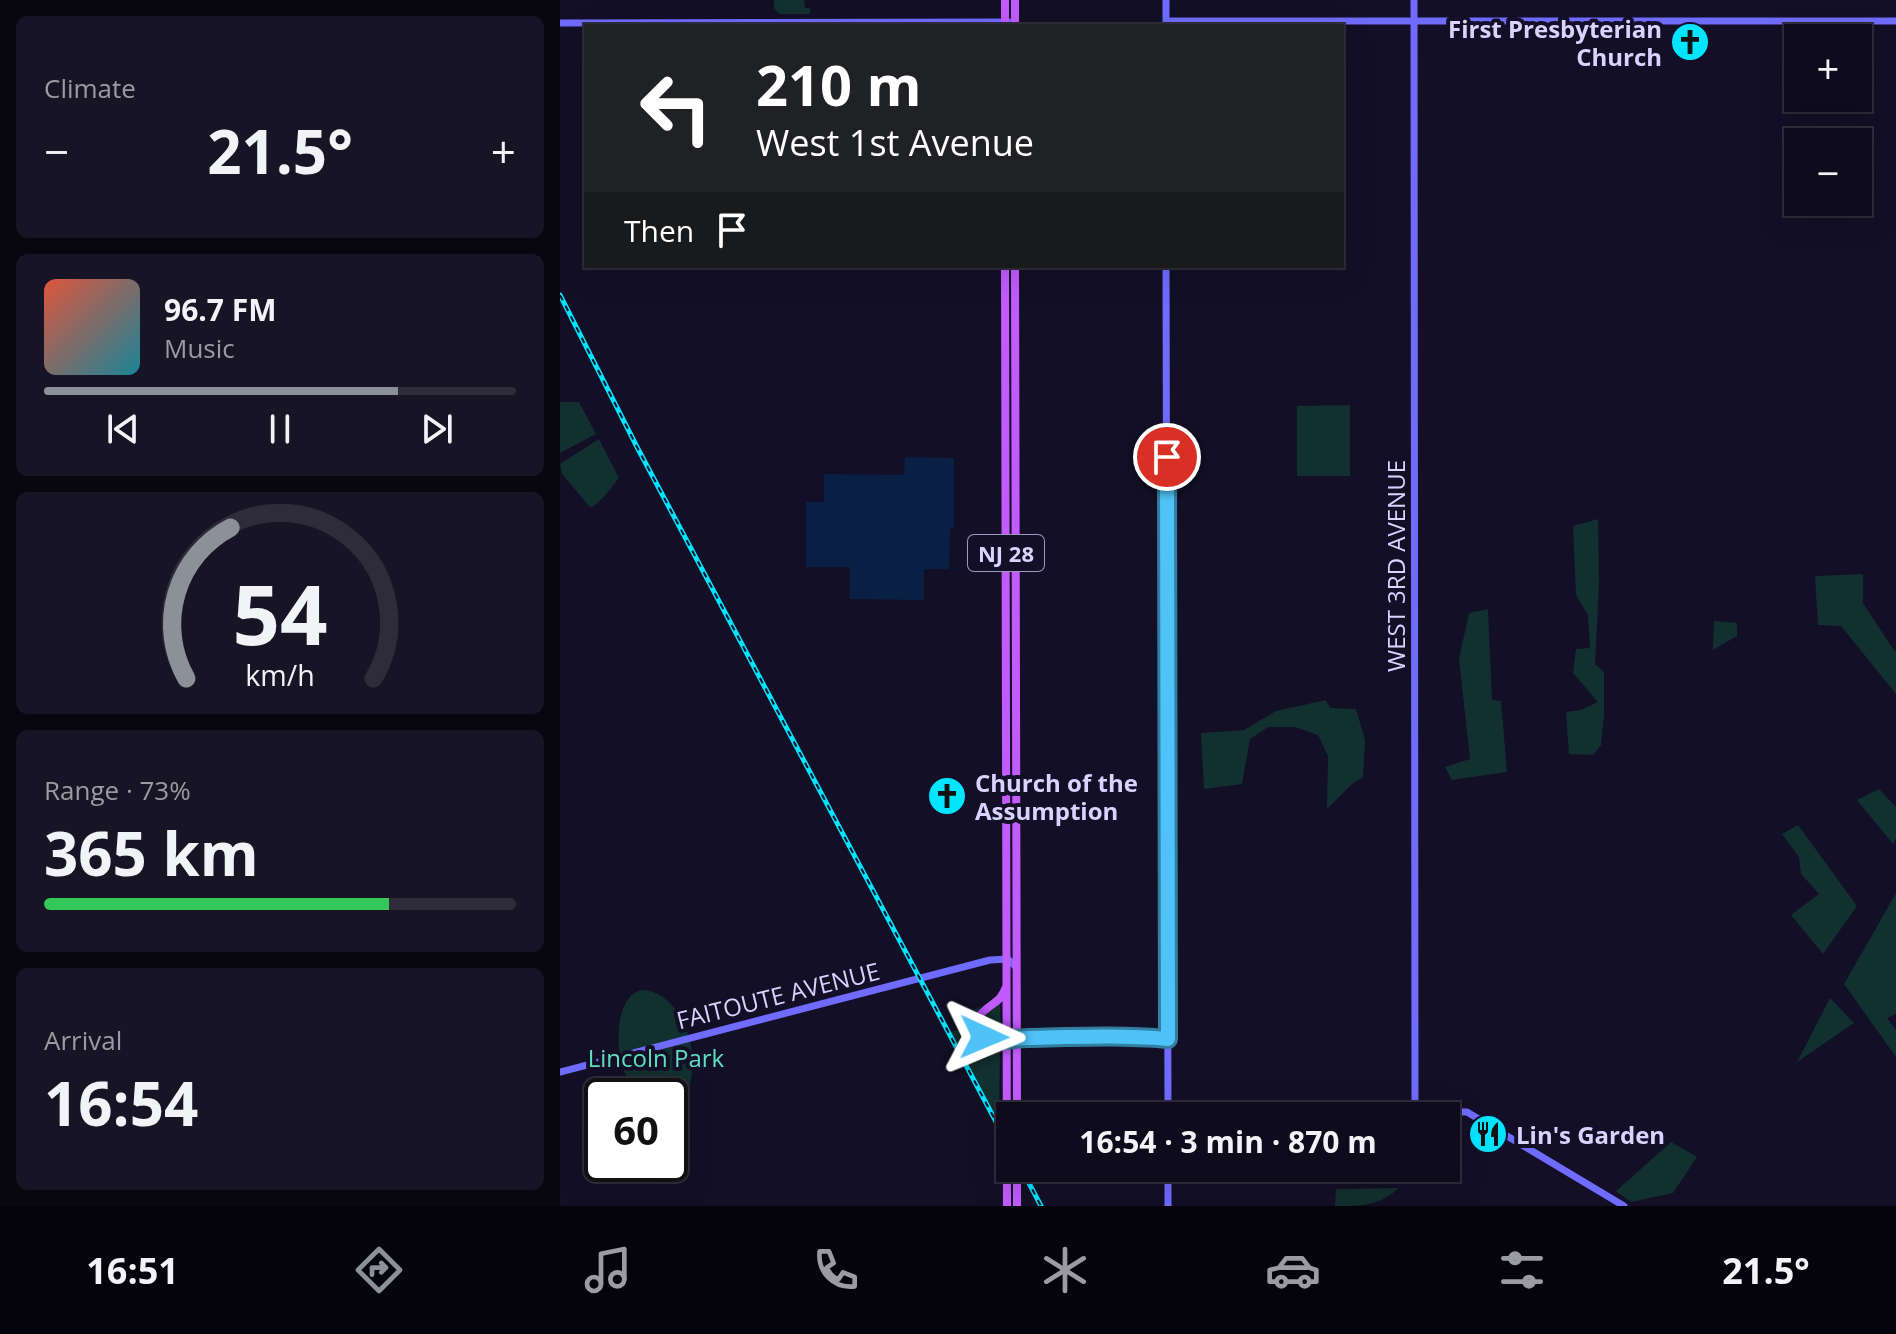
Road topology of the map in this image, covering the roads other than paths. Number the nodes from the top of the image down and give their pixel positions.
1 (1005, 0) edge
2 (1015, 0) edge
3 (1166, 0) edge
4 (1414, 0) edge
5 (1896, 21) edge
6 (1414, 22) junction
7 (560, 23) edge
8 (1010, 24) edge
9 (1166, 24) edge
10 (1005, 268) edge
11 (1015, 268) edge
12 (1166, 268) edge
13 (1010, 400) junction
14 (1011, 537) junction
15 (1006, 959) junction
16 (1016, 967) junction
17 (1007, 983) junction
18 (1012, 1038) junction
19 (1168, 1039) junction
20 (560, 1072) edge
21 (1016, 1102) edge
22 (1168, 1102) edge
23 (1415, 1102) edge
24 (1460, 1112) edge
25 (1017, 1182) edge
26 (1168, 1182) edge
27 (1007, 1206) edge
28 (1017, 1206) edge
29 (1168, 1206) edge
30 (1624, 1206) edge

1 - 8 main road
2 - 8 main road
3 - 9 street
4 - 6 street, WEST 3RD AVENUE
5 - 6 street
6 - 9 street
6 - 23 street, WEST 3RD AVENUE
7 - 8 street
10 - 13 main road, NJ 28
11 - 13 main road, NJ 28
12 - 19 street
13 - 14 main road, NJ 28
14 - 15 main road, NJ 28
14 - 16 main road, NJ 28
15 - 16 street
15 - 17 main road, NJ 28
15 - 20 street, FAITOUTE AVENUE
16 - 18 main road, NJ 28
17 - 18 main road, NJ 28
17 - 18 main road
18 - 19 street
18 - 21 main road, NJ 28
18 - 27 main road, NJ 28
19 - 22 street
24 - 30 street
25 - 28 main road
26 - 29 street

